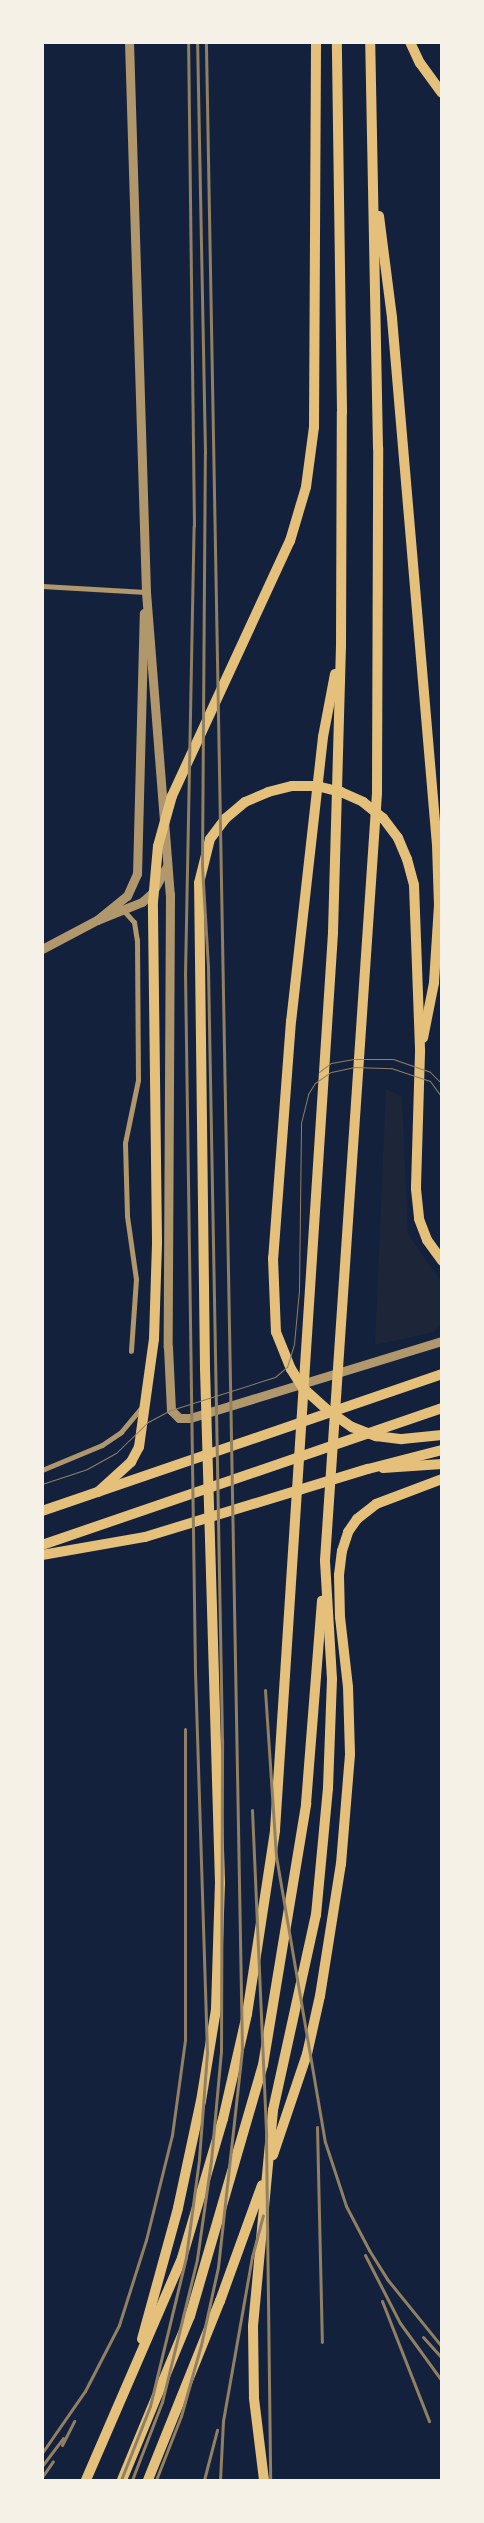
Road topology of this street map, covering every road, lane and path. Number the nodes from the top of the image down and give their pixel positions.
1 (129, 42) edge
2 (316, 42) edge
3 (337, 42) edge
4 (370, 42) edge
5 (410, 42) edge
6 (442, 93) edge
7 (372, 166) junction
8 (42, 586) edge
9 (146, 592) junction
10 (341, 646) junction
11 (169, 862) junction
12 (124, 911) junction
13 (97, 920) junction
14 (42, 949) edge
15 (420, 1052) junction
16 (442, 1261) edge
17 (442, 1340) edge
18 (131, 1351) dead end
19 (442, 1374) edge
20 (149, 1386) junction
21 (442, 1408) edge
22 (442, 1435) edge
23 (442, 1450) edge
24 (442, 1464) edge
25 (368, 1469) junction
26 (42, 1470) edge
27 (442, 1479) edge
28 (98, 1492) junction
29 (42, 1511) edge
30 (42, 1545) edge
31 (42, 1555) edge
32 (326, 1560) junction
33 (131, 2379) junction
34 (86, 2480) edge
35 (122, 2480) edge
36 (148, 2480) edge
37 (264, 2480) edge

1 - 9 street
2 - 20 main road
3 - 10 main road
4 - 7 main road
5 - 6 main road
7 - 15 main road
7 - 32 main road
8 - 9 street
9 - 11 street
9 - 13 street
10 - 22 main road
10 - 33 main road
11 - 12 street
11 - 17 street
12 - 13 street
12 - 18 street
13 - 14 street
15 - 16 main road
15 - 33 main road
19 - 28 main road
20 - 26 street
20 - 28 main road
21 - 30 main road
23 - 25 main road
24 - 25 main road
25 - 31 main road
27 - 36 main road
28 - 29 main road
32 - 35 main road
32 - 37 main road
33 - 34 main road

